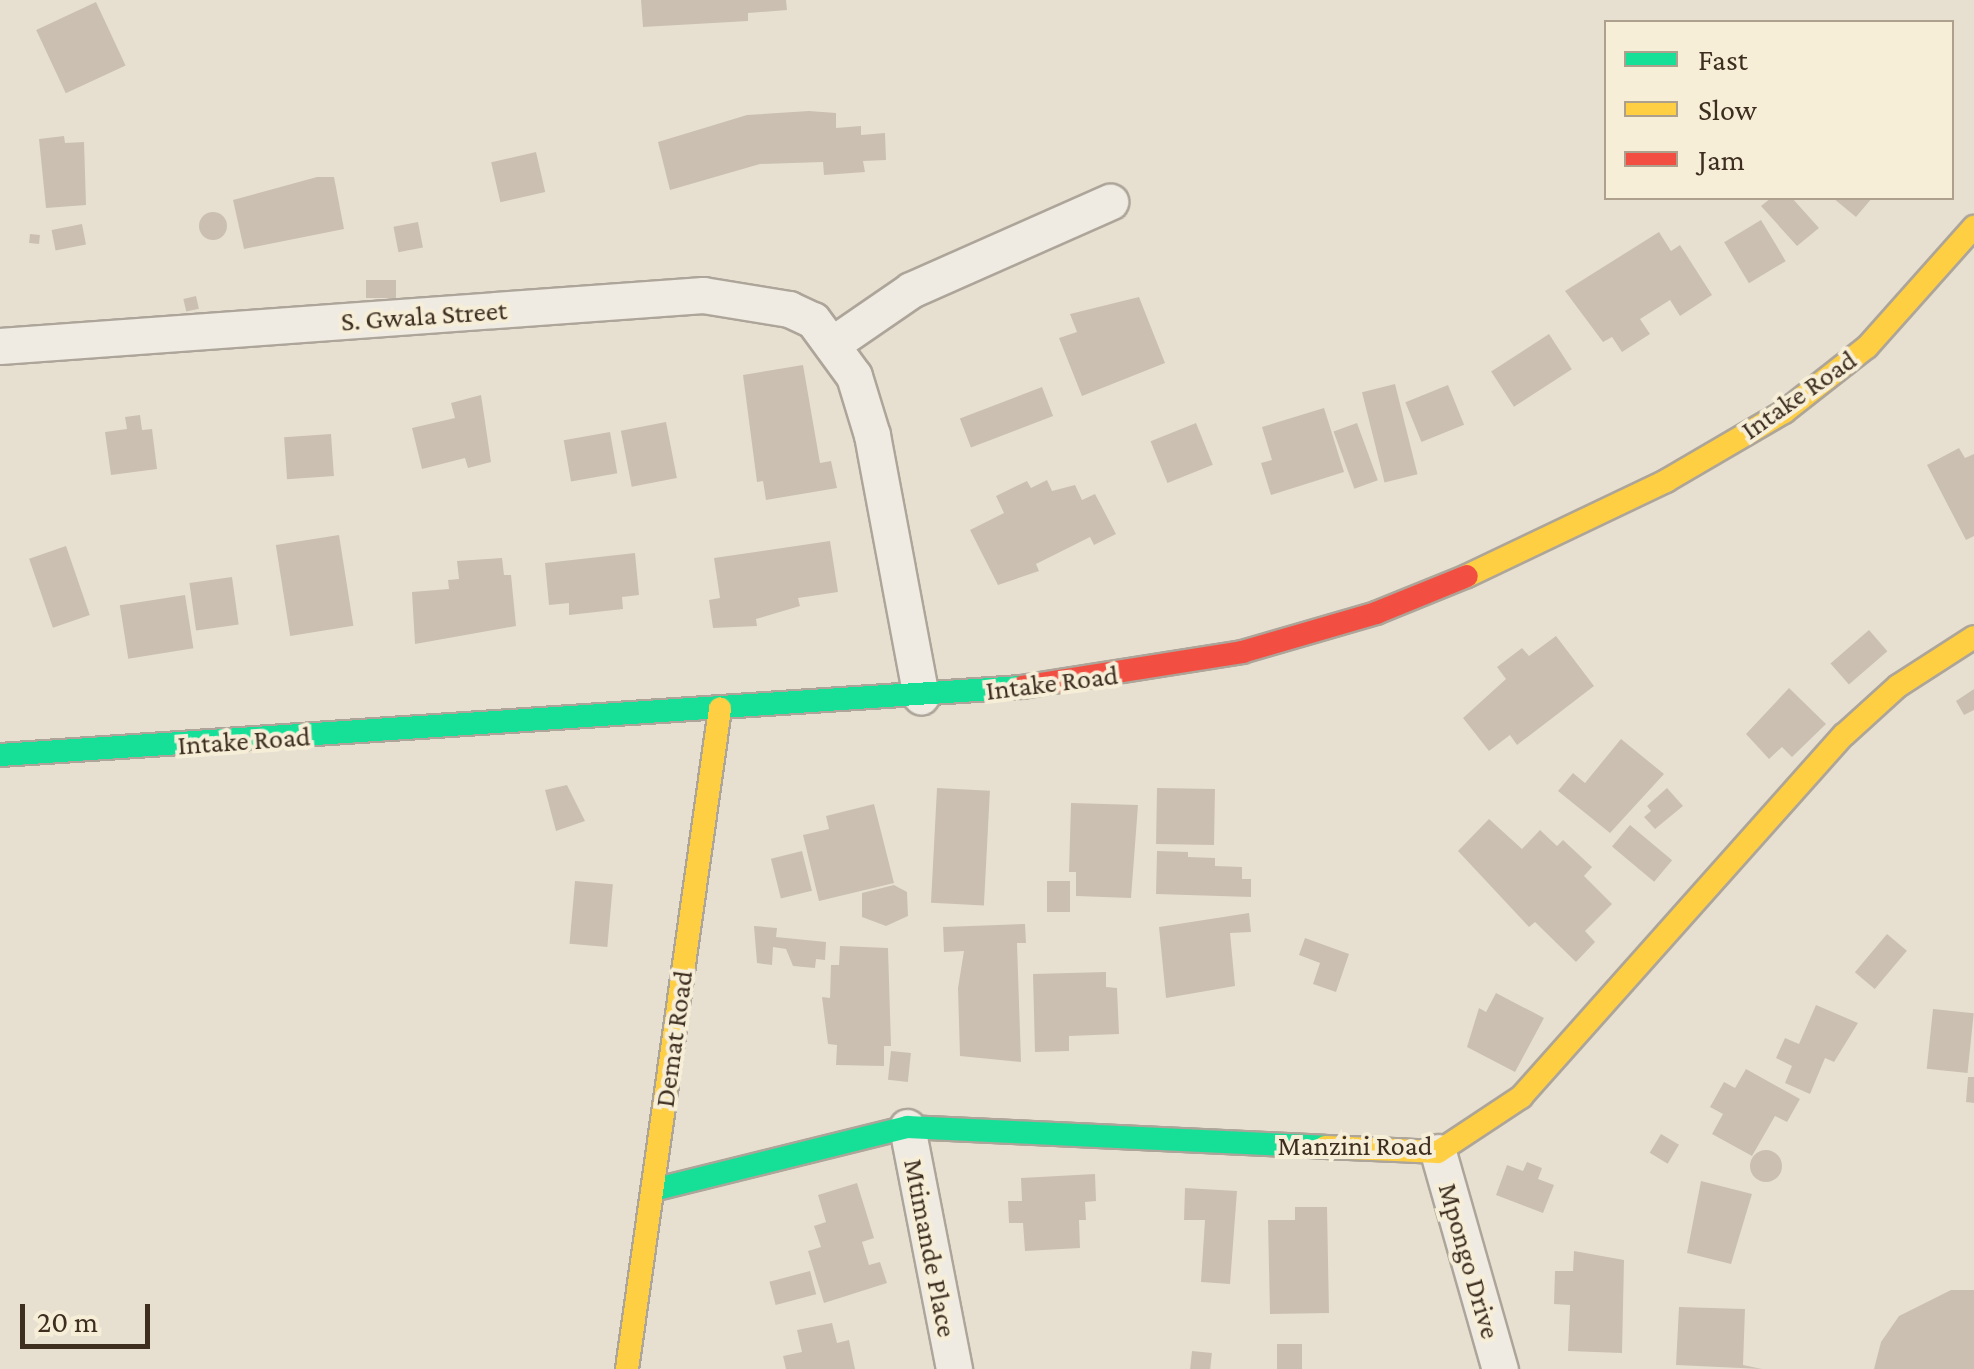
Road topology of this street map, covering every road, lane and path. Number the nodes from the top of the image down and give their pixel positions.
1 (1110, 202) dead end
2 (1974, 227) edge
3 (834, 342) junction
4 (0, 346) edge
5 (1974, 636) edge
6 (921, 696) junction
7 (720, 709) junction
8 (0, 754) edge
9 (907, 1128) junction
10 (1438, 1152) junction
11 (654, 1190) junction
12 (627, 1369) edge
13 (954, 1369) edge
14 (1500, 1369) edge

1 - 3 street
2 - 6 street, Intake Road
3 - 4 street, S. Gwala Street
3 - 6 street, S. Gwala Street
5 - 10 street, Manzini Road
6 - 7 street, Intake Road
7 - 8 street, Intake Road
7 - 11 street, Demat Road
9 - 10 street, Manzini Road
9 - 11 street, Manzini Road
9 - 13 street, Mtimande Place
10 - 14 street, Mpongo Drive
11 - 12 street, Demat Road

